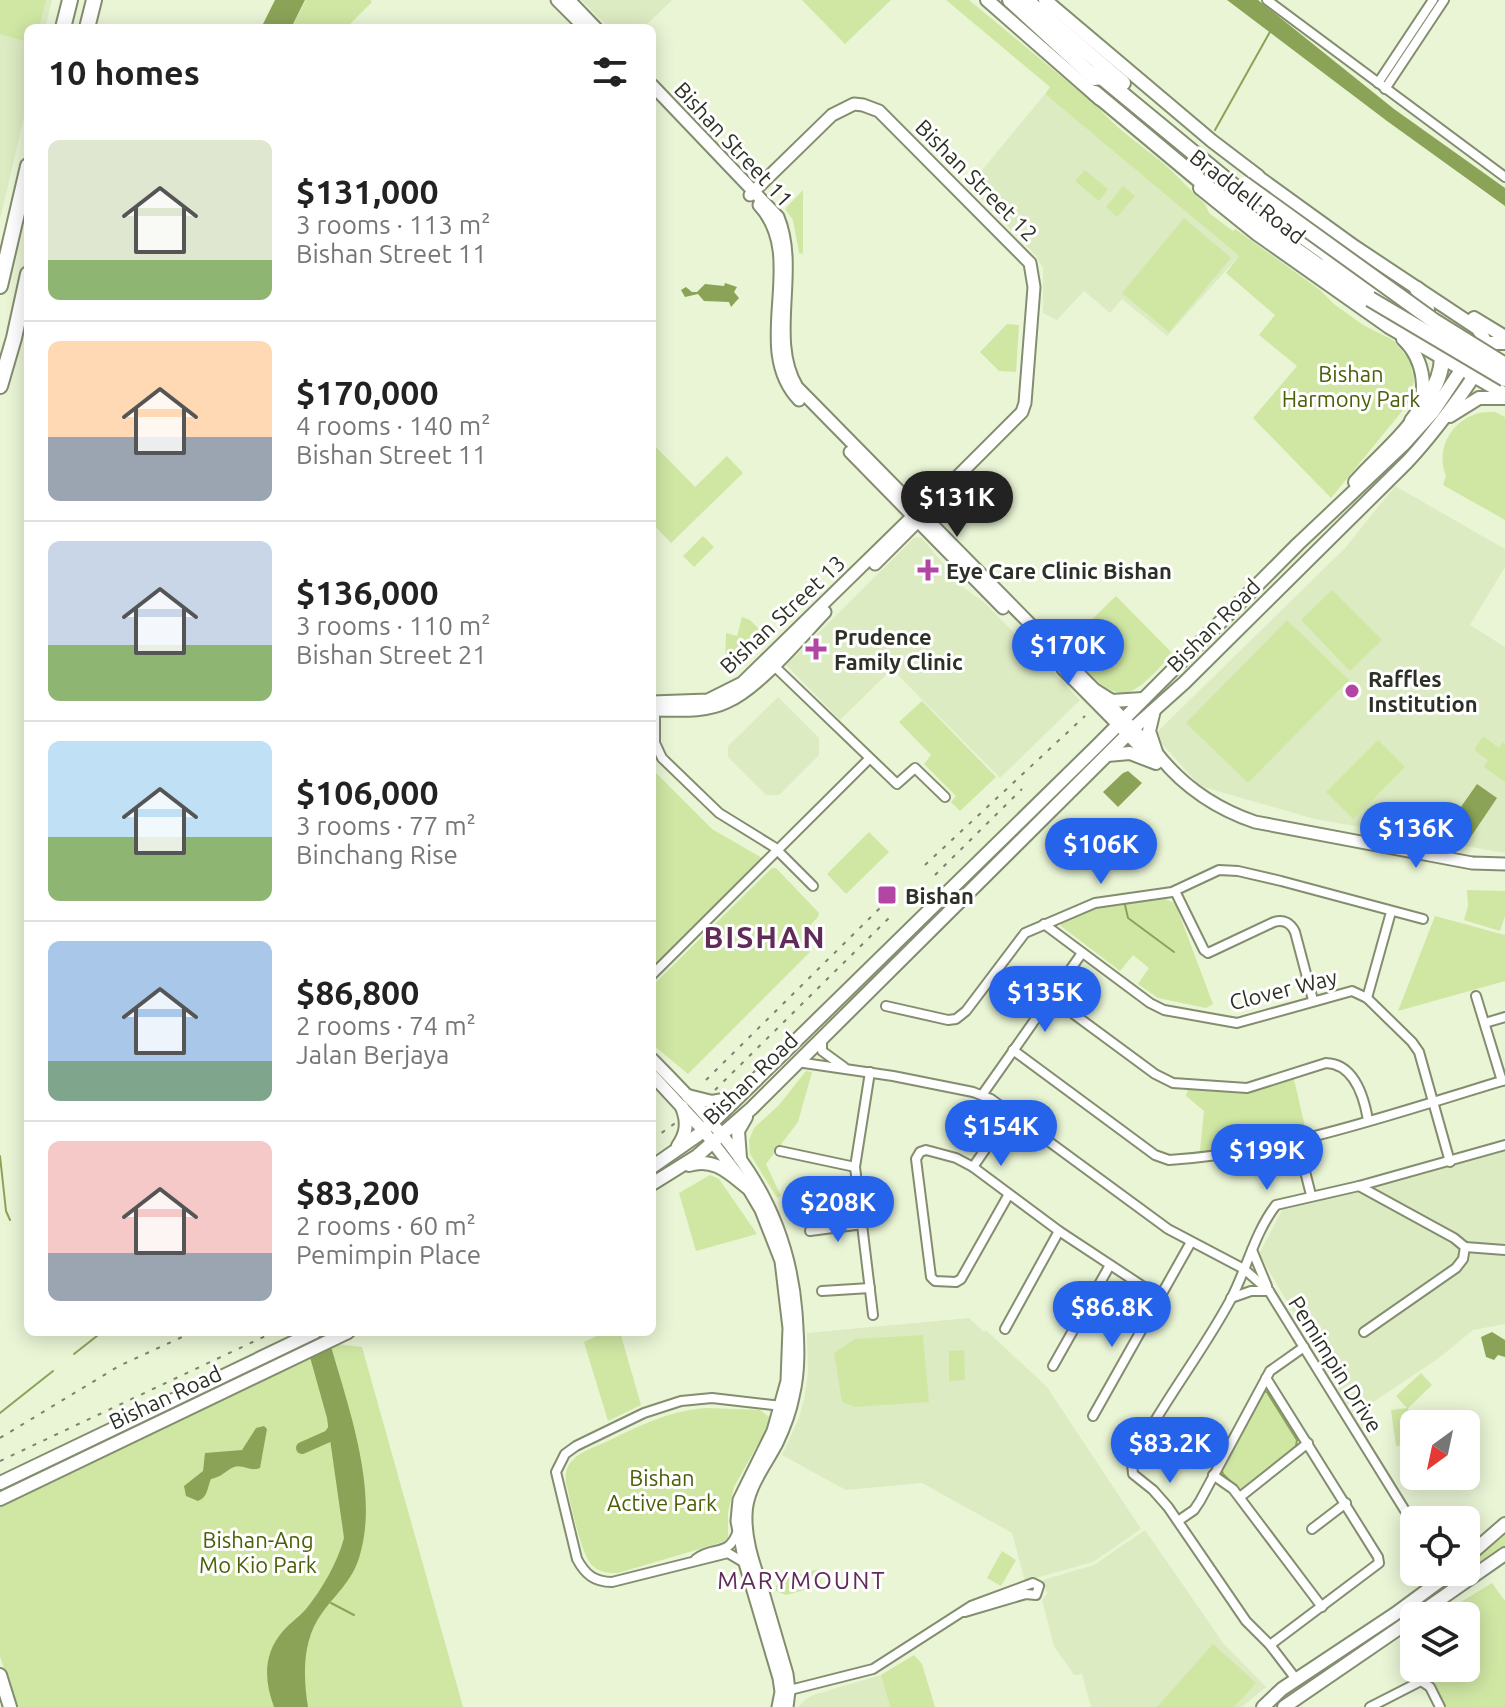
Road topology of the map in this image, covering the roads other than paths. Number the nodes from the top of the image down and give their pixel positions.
1 (70, 0) edge
2 (94, 0) edge
3 (557, 0) edge
4 (569, 0) edge
5 (987, 0) edge
6 (1010, 0) edge
7 (1026, 0) edge
8 (1045, 0) edge
9 (1267, 0) edge
10 (1433, 0) edge
11 (1444, 0) edge
12 (64, 24) edge
13 (88, 24) edge
14 (581, 24) edge
15 (592, 24) edge
16 (1090, 73) junction
17 (1382, 86) junction
18 (656, 89) edge
19 (1095, 93) junction
20 (656, 100) edge
21 (1505, 177) edge
22 (1249, 179) junction
23 (24, 183) edge
24 (752, 193) junction
25 (1233, 202) junction
26 (0, 286) edge
27 (1417, 289) junction
28 (24, 292) edge
29 (1418, 317) junction
30 (1389, 327) junction
31 (1505, 340) edge
32 (1485, 343) junction
33 (1443, 359) junction
34 (1505, 365) edge
35 (1467, 372) junction
36 (1505, 379) edge
37 (0, 386) edge
38 (1505, 396) edge
39 (1412, 421) junction
40 (1430, 439) junction
41 (920, 514) junction
42 (1307, 535) junction
43 (772, 660) junction
44 (1096, 691) junction
45 (1143, 699) junction
46 (656, 707) edge
47 (1154, 710) junction
48 (1120, 722) junction
49 (1130, 732) junction
50 (656, 745) edge
51 (1107, 755) junction
52 (1156, 758) junction
53 (871, 761) junction
54 (945, 797) dead end
55 (779, 851) junction
56 (1505, 866) edge
57 (813, 886) dead end
58 (1175, 891) junction
59 (1391, 912) junction
60 (1423, 919) dead end
61 (1044, 924) junction
62 (1082, 953) junction
63 (656, 971) edge
64 (1476, 996) dead end
65 (1052, 998) junction
66 (1367, 998) junction
67 (1313, 1000) junction
68 (886, 1006) dead end
69 (1505, 1017) edge
70 (1485, 1023) junction
71 (823, 1035) junction
72 (1013, 1050) junction
73 (797, 1062) junction
74 (656, 1064) edge
75 (845, 1068) junction
76 (870, 1072) junction
77 (656, 1078) edge
78 (1504, 1080) edge
79 (982, 1095) junction
80 (738, 1097) junction
81 (685, 1102) junction
82 (1434, 1102) junction
83 (752, 1108) junction
84 (1011, 1112) junction
85 (1368, 1120) junction
86 (708, 1126) junction
87 (717, 1138) junction
88 (1297, 1140) junction
89 (1505, 1145) edge
90 (780, 1151) dead end
91 (674, 1152) junction
92 (740, 1158) junction
93 (1450, 1162) junction
94 (656, 1164) edge
95 (682, 1167) junction
96 (855, 1167) junction
97 (973, 1167) junction
98 (656, 1182) edge
99 (1359, 1186) junction
100 (748, 1188) junction
101 (1009, 1194) junction
102 (1311, 1195) junction
103 (863, 1224) junction
104 (810, 1231) dead end
105 (1059, 1231) junction
106 (1191, 1242) junction
107 (1465, 1247) junction
108 (1252, 1249) junction
109 (1505, 1250) edge
110 (1110, 1265) junction
111 (1244, 1269) junction
112 (870, 1288) junction
113 (822, 1291) dead end
114 (1269, 1291) junction
115 (1159, 1297) junction
116 (1231, 1299) junction
117 (873, 1315) dead end
118 (1005, 1329) dead end
119 (1364, 1332) dead end
120 (307, 1336) edge
121 (341, 1336) edge
122 (1304, 1347) junction
123 (1053, 1366) dead end
124 (1266, 1378) junction
125 (786, 1406) junction
126 (1093, 1416) dead end
127 (1308, 1443) junction
128 (1213, 1475) junction
129 (1, 1482) edge
130 (1240, 1497) junction
131 (0, 1499) edge
132 (1346, 1503) junction
133 (1402, 1506) edge
134 (1178, 1521) junction
135 (1505, 1524) edge
136 (1312, 1529) dead end
137 (738, 1531) junction
138 (1480, 1546) edge
139 (1505, 1554) edge
140 (695, 1560) junction
141 (745, 1563) junction
142 (1429, 1586) edge
143 (1436, 1602) edge
144 (1322, 1607) junction
145 (965, 1612) junction
146 (1400, 1627) edge
147 (1270, 1645) junction
148 (0, 1675) edge
149 (1296, 1679) junction
150 (785, 1691) junction
151 (10, 1707) edge
152 (778, 1707) edge
153 (787, 1707) edge
154 (1263, 1707) edge
155 (1284, 1707) edge
156 (1370, 1707) edge
157 (1440, 1707) edge

1 - 12 highway
2 - 13 highway
3 - 14 street
4 - 15 street
5 - 19 main road, Braddell Road
6 - 16 highway, Braddell Road
7 - 22 highway, Braddell Road
8 - 22 main road, Braddell Road
9 - 17 street
10 - 17 street
11 - 17 street
16 - 25 highway, Braddell Road
16 - 29 highway
17 - 21 street
18 - 24 street, Bishan Street 11
19 - 25 highway
19 - 30 main road, Braddell Road
20 - 24 street, Bishan Street 11
22 - 27 main road
22 - 31 main road, Braddell Road
22 - 34 highway, Braddell Road, bridge
23 - 26 highway
24 - 41 street, Bishan Street 11
24 - 41 street, Bishan Street 12
25 - 36 highway, bridge
27 - 29 highway
27 - 32 main road
28 - 37 highway
29 - 33 highway
30 - 33 main road, Braddell Road
30 - 39 main road
31 - 32 main road
32 - 35 main road
33 - 35 main road, Braddell Road
33 - 39 highway
35 - 38 main road, Braddell Road
35 - 40 main road, Bishan Road
35 - 42 main road, Bishan Road
38 - 40 main road
39 - 42 main road
40 - 47 main road, Bishan Road
41 - 43 street, Bishan Street 13
41 - 44 street, Bishan Street 11
41 - 48 street, Bishan Street 11
42 - 45 main road, Bishan Road
43 - 46 street, Bishan Street 13
43 - 53 street
44 - 45 main road
44 - 48 street, Bishan Street 11
45 - 48 main road, Bishan Road
47 - 49 main road, Bishan Road
47 - 52 main road
48 - 49 street
48 - 80 main road, Bishan Road
49 - 51 main road, Bishan Road
49 - 52 street
50 - 55 street
51 - 52 main road
51 - 71 main road, Bishan Road
52 - 56 street
53 - 54 street
53 - 55 street
55 - 57 street
55 - 63 street
58 - 59 street
58 - 61 street
58 - 67 street
59 - 60 street
59 - 66 street
61 - 62 street, Clover Way
61 - 68 street
62 - 65 street
62 - 67 street, Clover Way
64 - 70 street
65 - 72 street
65 - 85 street
66 - 67 street, Clover Way
66 - 82 street, Clover Way
69 - 70 street
70 - 78 street
71 - 73 main road, Bishan Road
71 - 75 street
72 - 79 street
72 - 88 street
73 - 75 street, Pemimpin Drive
73 - 83 main road, Bishan Road
74 - 81 street
75 - 76 street, Pemimpin Drive
76 - 79 street, Pemimpin Drive
76 - 96 street
77 - 81 street
78 - 82 street
79 - 84 street, Pemimpin Drive
80 - 81 main road
80 - 86 main road, Bishan Road
81 - 86 street
81 - 91 main road
82 - 85 street
82 - 93 street, Clover Way
83 - 87 main road, Bishan Road
83 - 92 main road
84 - 97 street
84 - 106 street, Pemimpin Drive
85 - 88 street
86 - 87 street
86 - 91 main road, Bishan Road
87 - 92 street
87 - 95 main road, Bishan Road
87 - 100 street
88 - 102 street
89 - 93 street
90 - 96 street
91 - 94 main road, Bishan Road
92 - 125 street
93 - 99 street
95 - 98 main road, Bishan Road
95 - 100 main road
96 - 103 street
97 - 101 street
97 - 101 street
99 - 102 street
99 - 107 street
100 - 125 street
101 - 105 street
102 - 108 street
103 - 104 street
103 - 112 street
105 - 110 street
105 - 118 street
106 - 111 street, Pemimpin Drive
106 - 115 street
107 - 109 street
107 - 119 street
108 - 111 street
108 - 114 street
110 - 115 street
110 - 123 street
111 - 114 street, Pemimpin Drive
111 - 116 street
112 - 113 street
112 - 117 street
114 - 116 street
114 - 122 street, Pemimpin Drive
115 - 126 street
116 - 134 street
120 - 129 main road, Bishan Road
121 - 131 main road, Bishan Road
122 - 124 street
122 - 133 street, Pemimpin Drive
124 - 127 street
124 - 128 street
125 - 137 street
125 - 140 street
125 - 150 street
127 - 130 street
127 - 132 street
128 - 130 street
128 - 134 street
130 - 144 street
132 - 136 street
132 - 144 street
134 - 147 street
135 - 138 main road
137 - 140 street
137 - 141 street
139 - 143 main road
140 - 141 street
141 - 150 street
142 - 149 main road
144 - 147 street
145 - 145 street
145 - 150 street
146 - 155 main road
147 - 149 street
148 - 151 main road
149 - 154 main road
150 - 152 street
150 - 153 street
156 - 157 street

